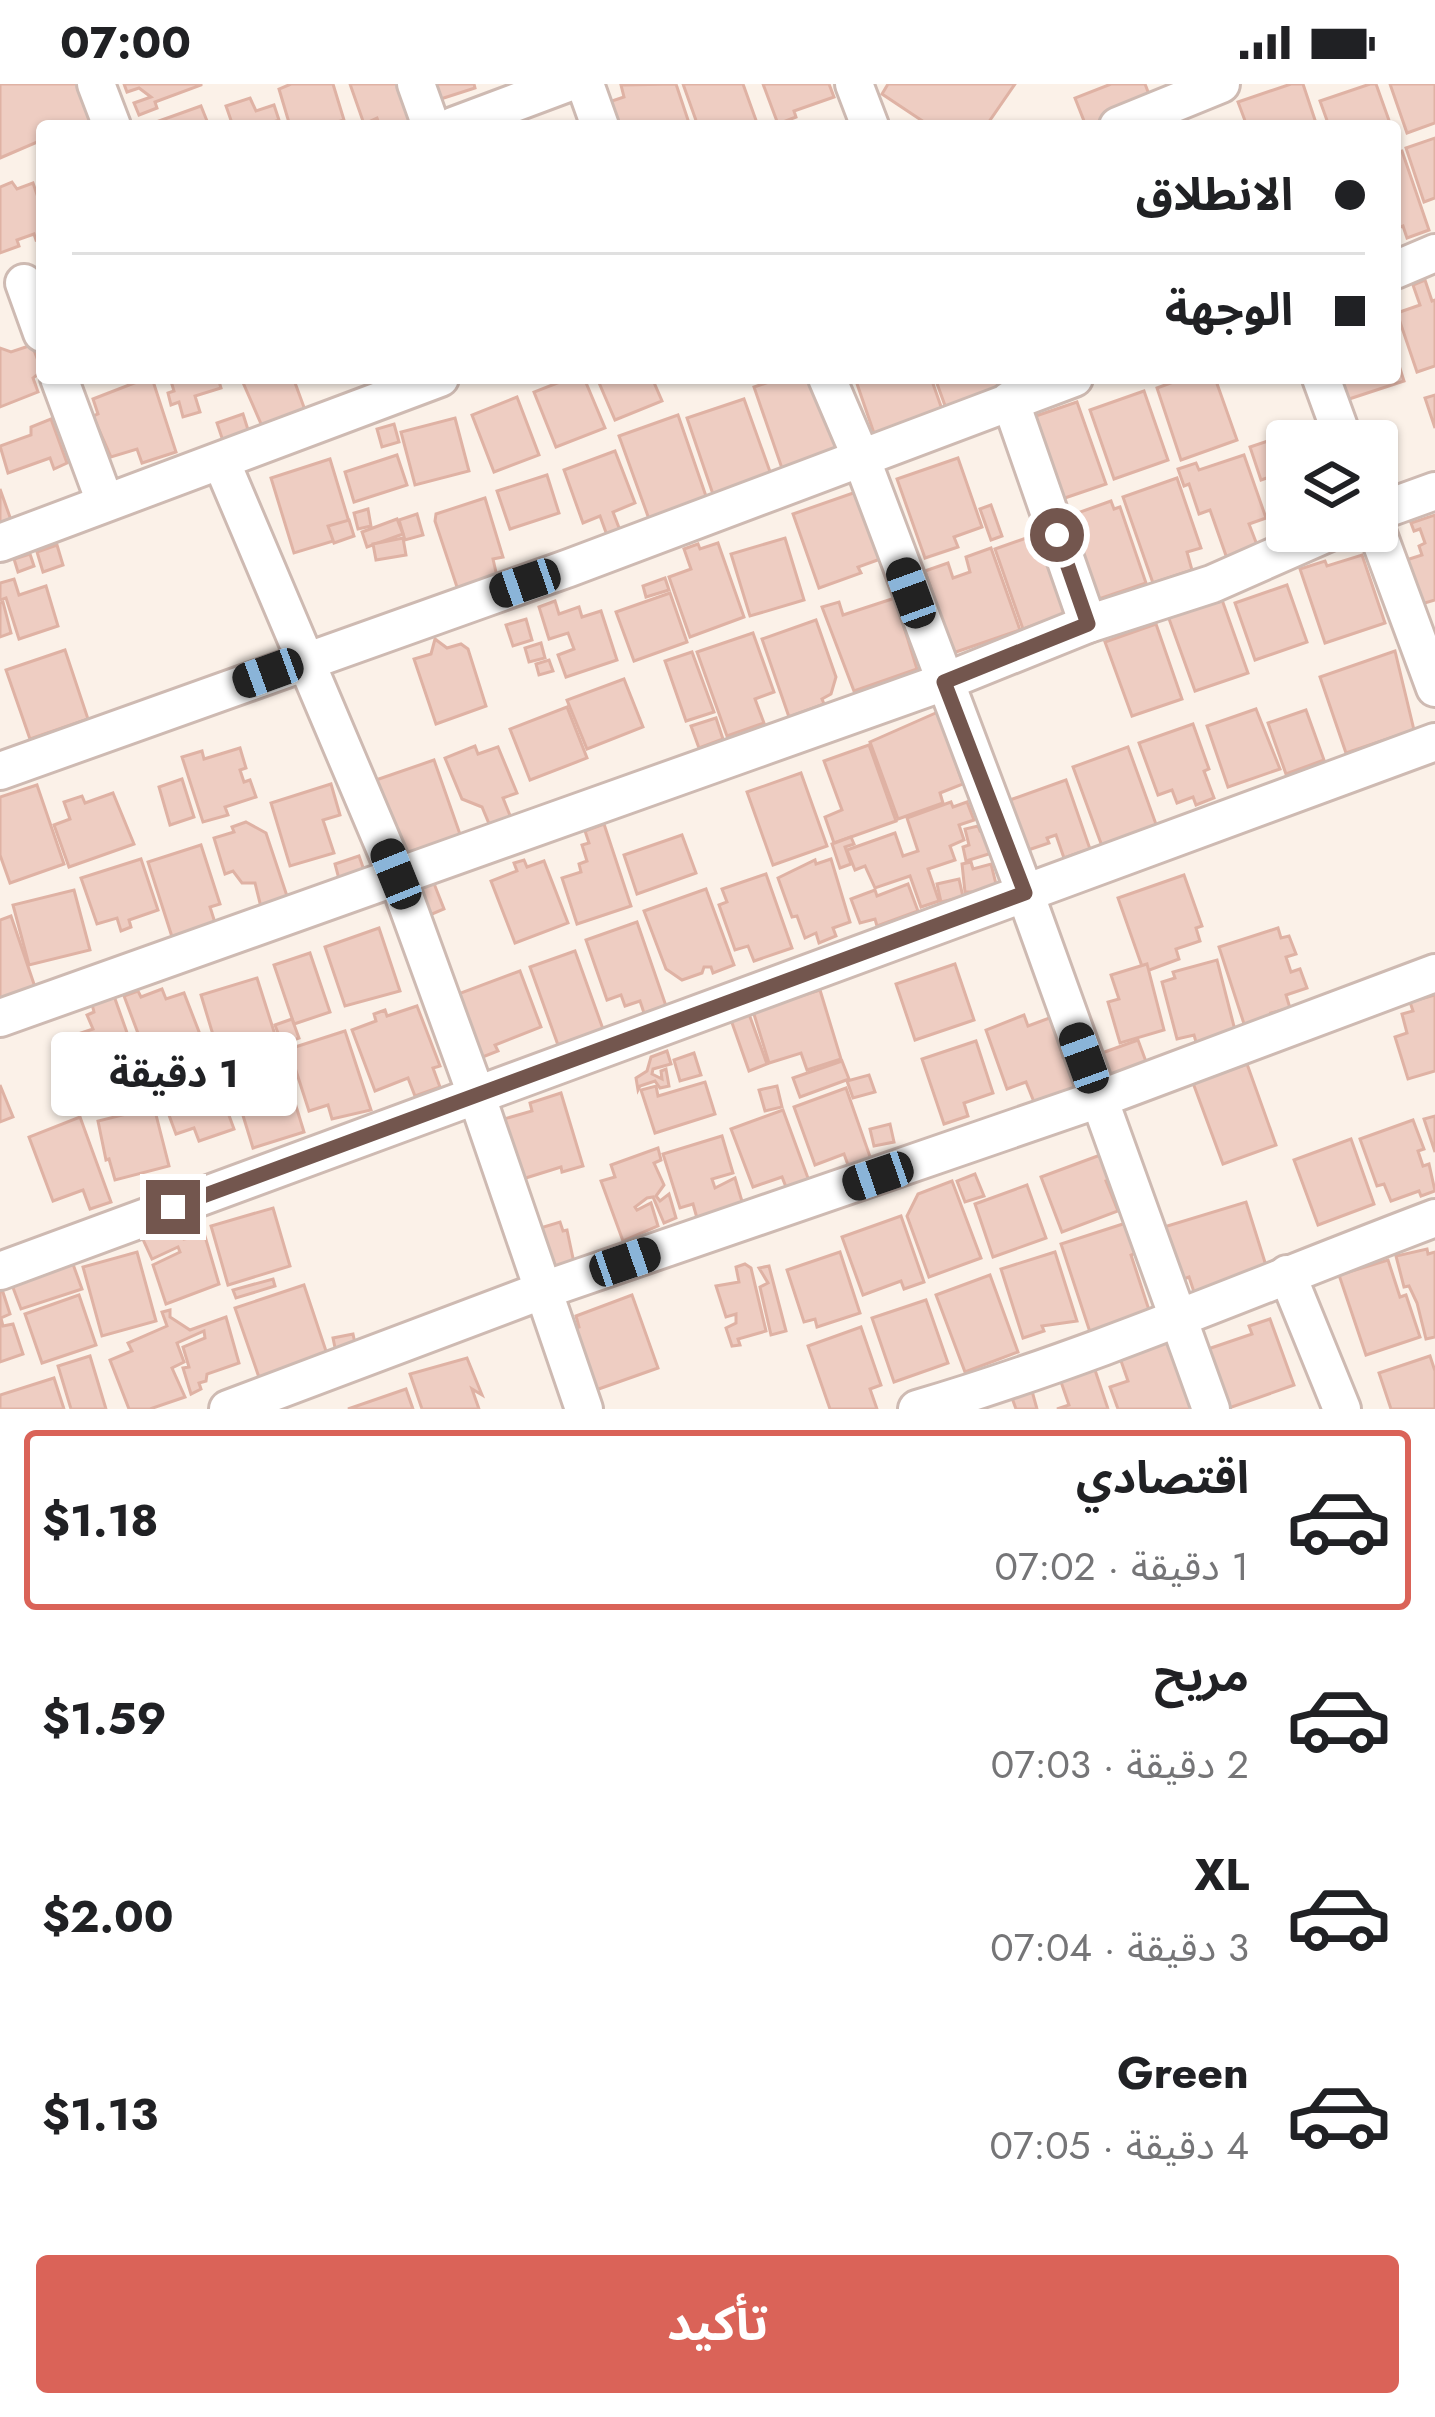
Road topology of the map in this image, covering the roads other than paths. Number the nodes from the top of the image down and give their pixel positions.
1 (95, 84) edge
2 (416, 84) edge
3 (565, 84) edge
4 (585, 84) edge
5 (854, 84) edge
6 (1221, 84) edge
7 (110, 120) edge
8 (429, 120) edge
9 (469, 120) edge
10 (598, 120) edge
11 (868, 120) edge
12 (1141, 120) edge
13 (1435, 253) edge
14 (1401, 267) edge
15 (22, 284) edge
16 (36, 318) edge
17 (61, 384) edge
18 (424, 384) edge
19 (830, 384) edge
20 (1056, 384) edge
21 (1323, 384) edge
22 (1010, 400) junction
23 (1336, 420) edge
24 (862, 460) junction
25 (221, 461) junction
26 (1435, 491) edge
27 (105, 502) junction
28 (1398, 504) edge
29 (0, 543) edge
30 (1284, 552) edge
31 (1384, 552) edge
32 (1088, 624) junction
33 (307, 659) junction
34 (944, 682) junction
35 (1435, 688) edge
36 (1435, 742) edge
37 (0, 771) edge
38 (396, 874) junction
39 (1025, 893) junction
40 (1435, 973) edge
41 (0, 1018) edge
42 (476, 1094) junction
43 (1099, 1099) junction
44 (1435, 1218) edge
45 (0, 1271) edge
46 (1287, 1274) junction
47 (541, 1291) junction
48 (1178, 1319) junction
49 (228, 1409) edge
50 (584, 1409) edge
51 (916, 1409) edge
52 (1211, 1409) edge
53 (1342, 1409) edge

1 - 7 street
2 - 8 street
3 - 9 street
4 - 10 street
5 - 11 street
6 - 12 street
13 - 14 street
15 - 16 street
17 - 27 street
18 - 25 street
19 - 24 street
20 - 22 street
21 - 23 street
22 - 24 street
22 - 32 street
24 - 33 street
24 - 34 street
25 - 27 street
25 - 33 street
26 - 28 street
27 - 29 street
30 - 32 street
31 - 35 street
32 - 34 street
33 - 37 street
33 - 38 street
34 - 38 street
34 - 39 street
36 - 39 street
38 - 41 street
38 - 42 street
39 - 42 street
39 - 43 street
40 - 43 street
42 - 45 street
42 - 47 street
43 - 47 street
43 - 48 street
44 - 46 street
46 - 48 street
46 - 53 street
47 - 49 street
47 - 50 street
48 - 51 street
48 - 52 street

